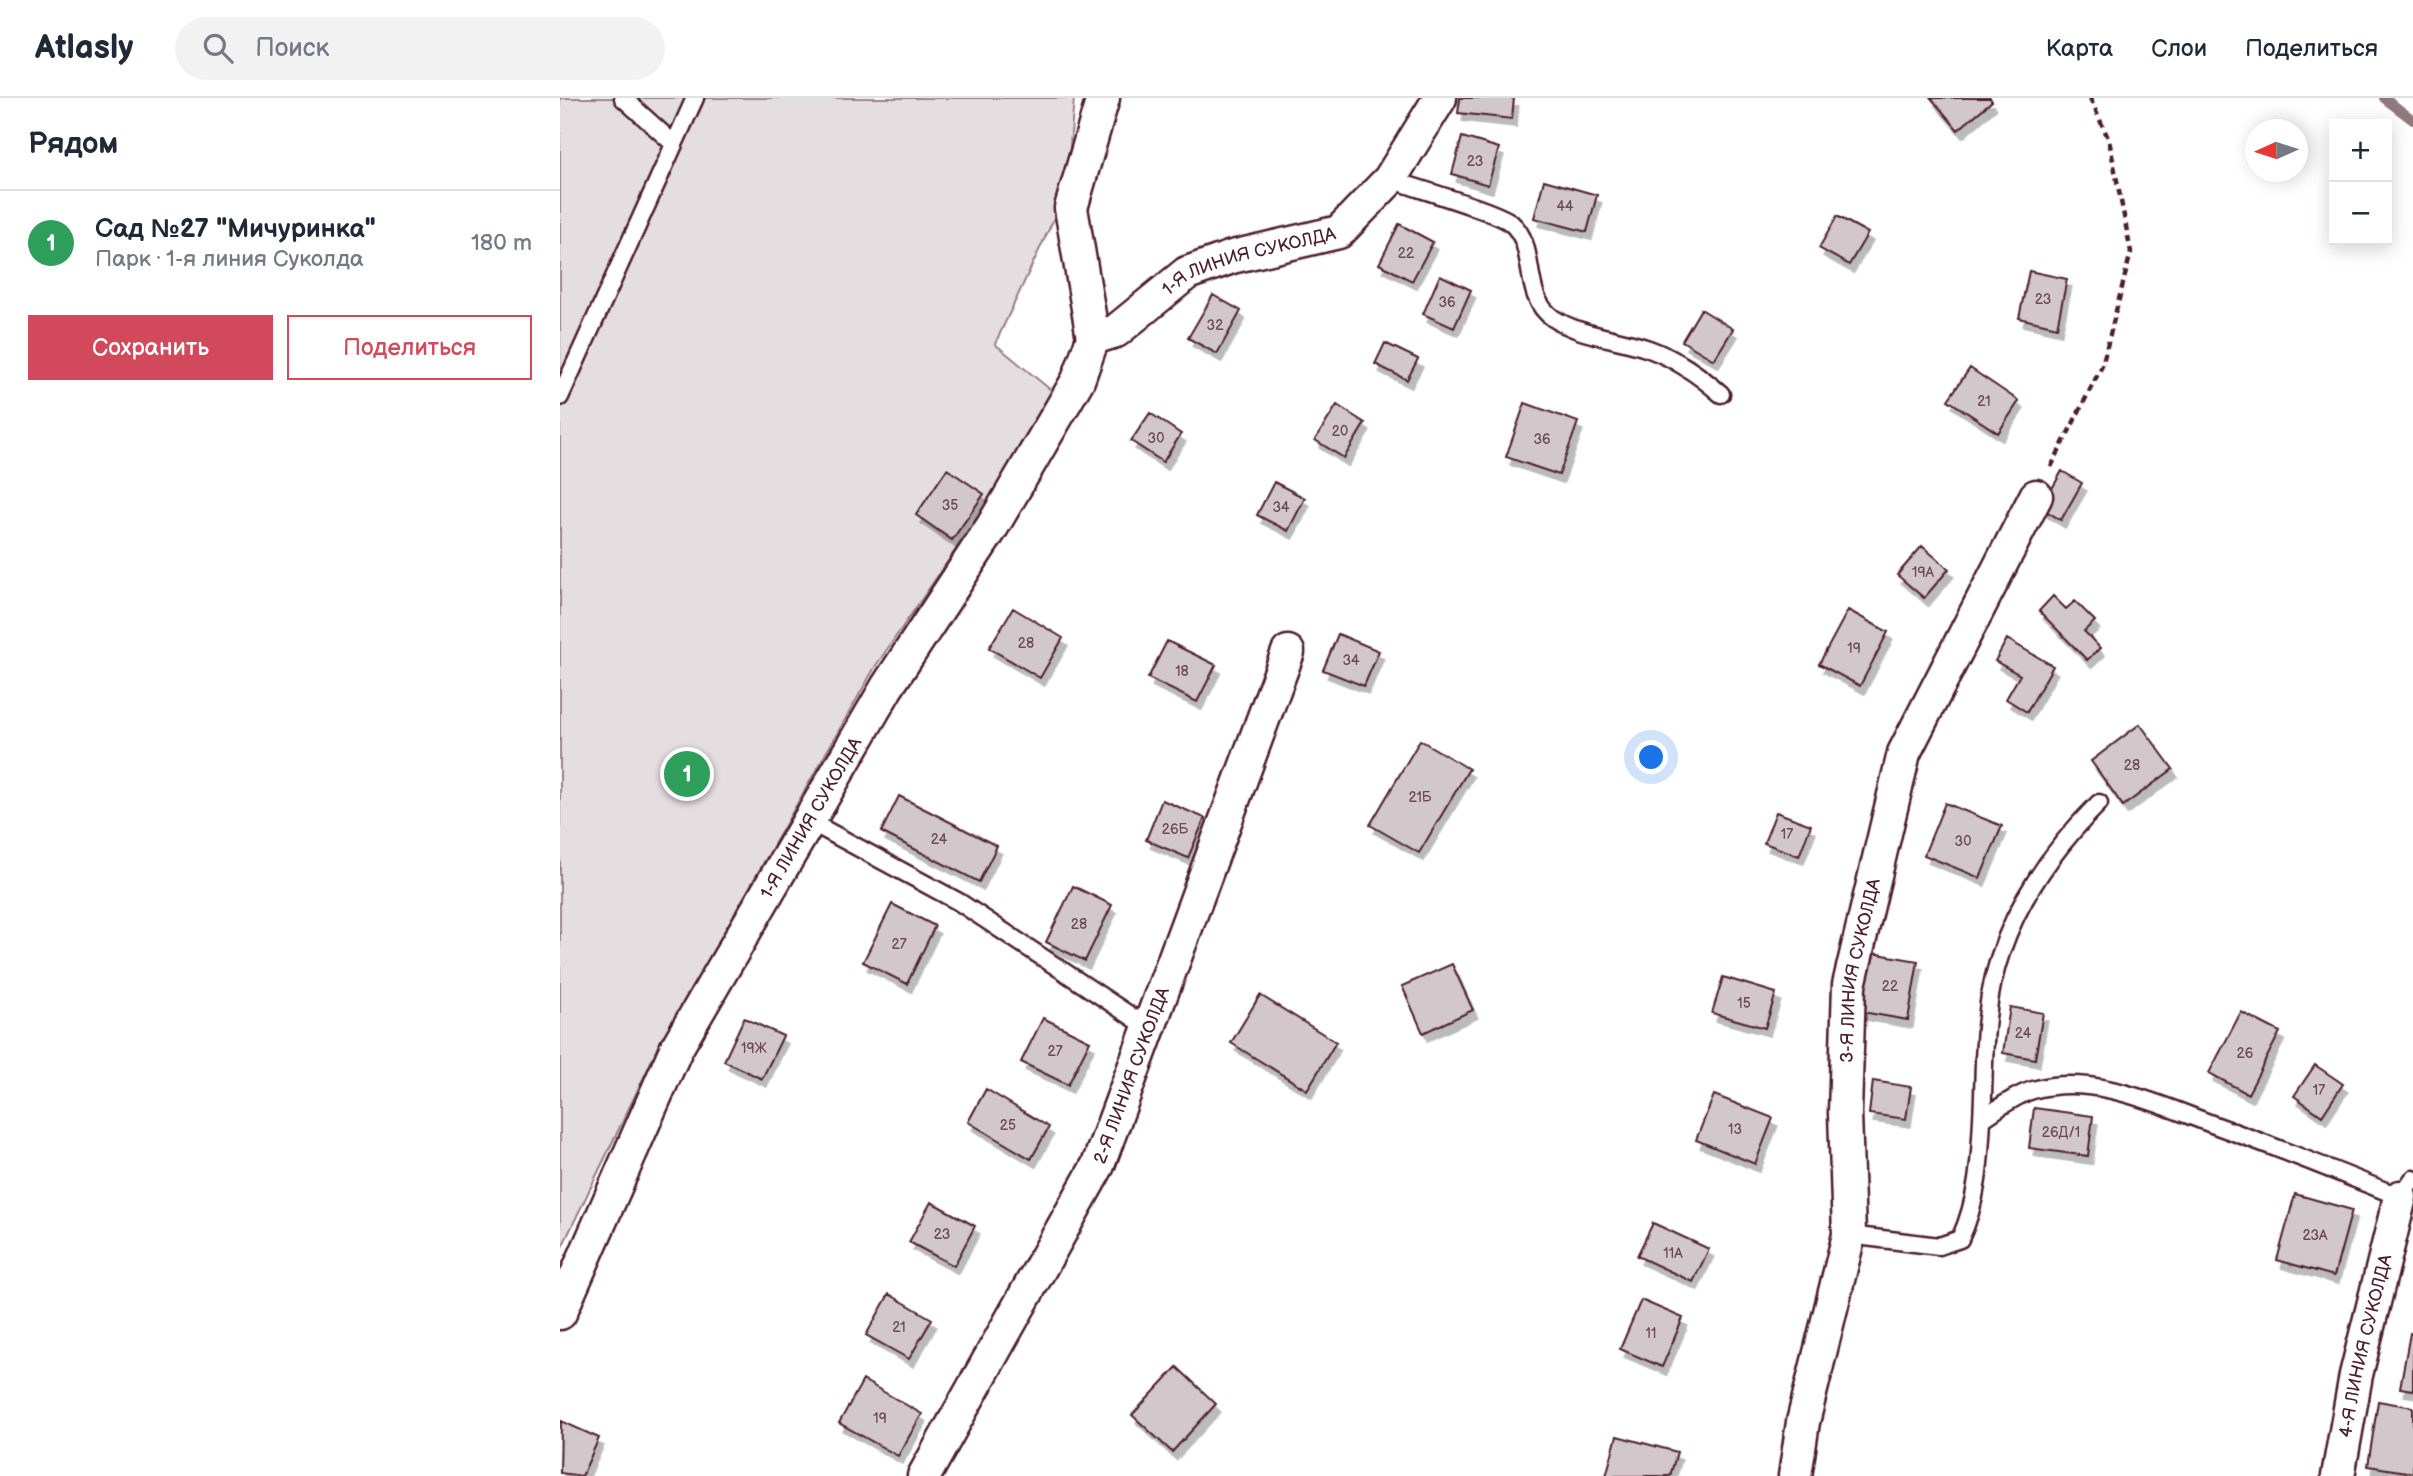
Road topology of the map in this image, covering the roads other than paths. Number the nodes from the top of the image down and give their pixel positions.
1 (623, 98) edge
2 (695, 98) edge
3 (1103, 98) edge
4 (1440, 98) edge
5 (674, 144) junction
6 (1390, 179) junction
7 (1093, 338) junction
8 (1721, 394) dead end
9 (560, 397) edge
10 (2036, 496) road end
11 (1287, 652) dead end
12 (2099, 803) dead end
13 (807, 820) junction
14 (1149, 1028) junction
15 (1982, 1119) junction
16 (2407, 1188) edge
17 (1849, 1235) junction
18 (560, 1313) edge
19 (924, 1476) edge
20 (1795, 1476) edge
21 (2338, 1476) edge

1 - 5 lane
2 - 5 lane
3 - 7 street, 1-Я ЛИНИЯ СУКОЛДА
4 - 6 street, 1-Я ЛИНИЯ СУКОЛДА
5 - 9 lane
6 - 7 street, 1-Я ЛИНИЯ СУКОЛДА
6 - 8 lane
7 - 13 street, 1-Я ЛИНИЯ СУКОЛДА
10 - 17 street, 3-Я ЛИНИЯ СУКОЛДА
11 - 14 street, 2-Я ЛИНИЯ СУКОЛДА
12 - 15 lane
13 - 14 lane
13 - 18 street, 1-Я ЛИНИЯ СУКОЛДА
14 - 19 street, 2-Я ЛИНИЯ СУКОЛДА
15 - 16 lane
15 - 17 lane
16 - 21 street, 4-Я ЛИНИЯ СУКОЛДА
17 - 20 street, 3-Я ЛИНИЯ СУКОЛДА

